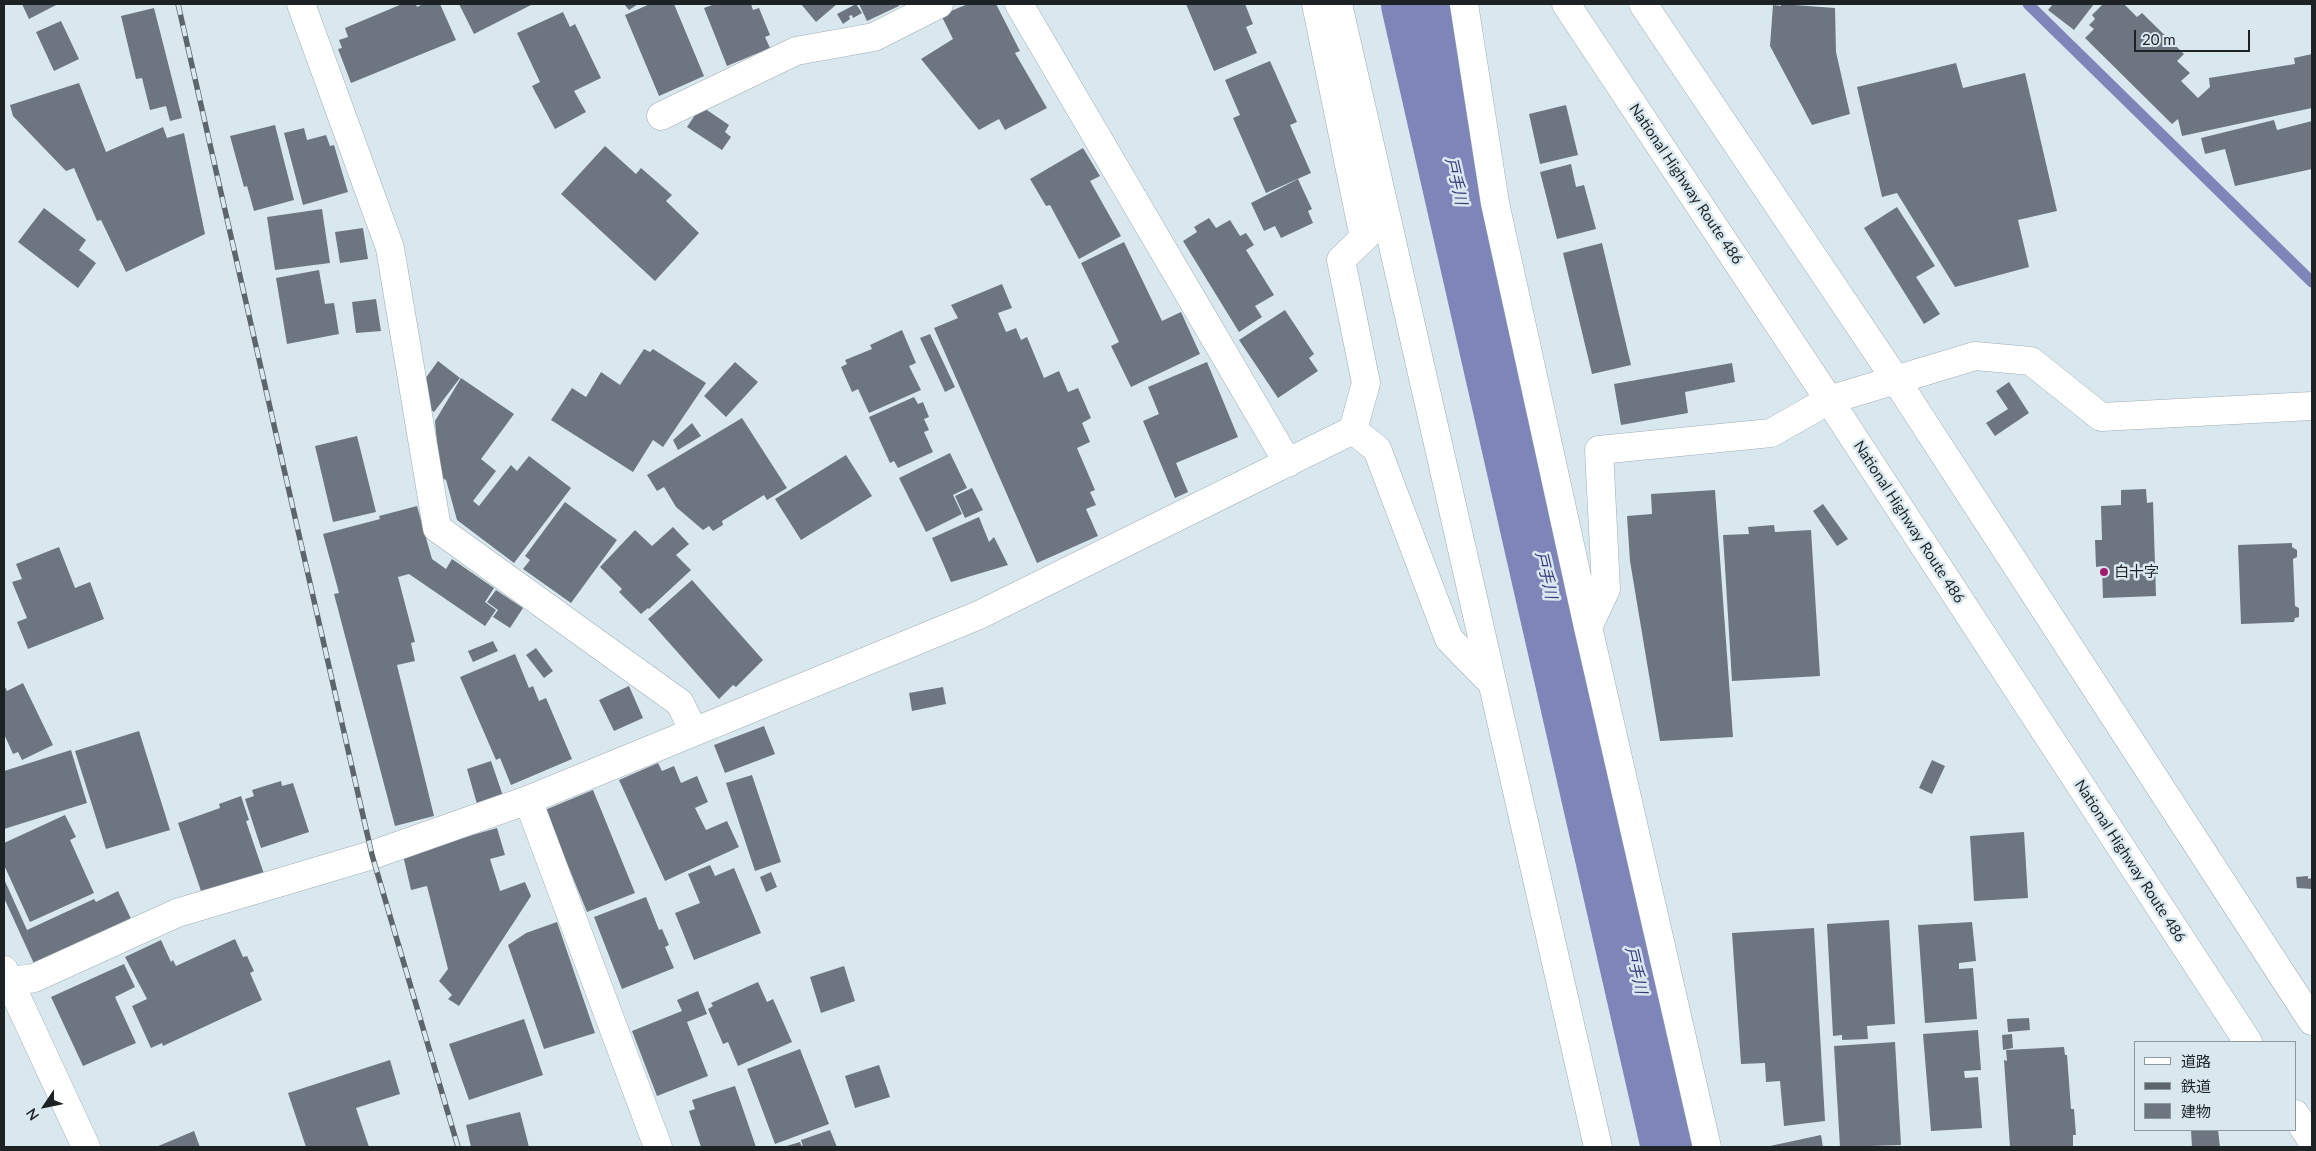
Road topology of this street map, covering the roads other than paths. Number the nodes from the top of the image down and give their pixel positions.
1 (301, 4) edge
2 (939, 4) edge
3 (1020, 4) edge
4 (1316, 4) edge
5 (1338, 4) edge
6 (1464, 4) edge
7 (1566, 4) edge
8 (1643, 4) edge
9 (661, 116) dead end
10 (1386, 216) junction
11 (1364, 238) junction
12 (1896, 380) junction
13 (1829, 400) junction
14 (2312, 406) edge
15 (1354, 430) junction
16 (1288, 463) junction
17 (1588, 627) junction
18 (1492, 683) junction
19 (694, 732) junction
20 (528, 800) junction
21 (5, 978) edge
22 (2312, 1021) edge
23 (2247, 1041) edge
24 (2296, 1116) edge
25 (2312, 1141) edge
26 (86, 1147) edge
27 (658, 1147) edge
28 (1598, 1147) edge
29 (1707, 1147) edge

1 - 19 main road
2 - 9 main road
3 - 16 main road
4 - 11 main road
5 - 10 main road
6 - 17 main road
7 - 13 main road, National Highway Route 486
8 - 12 main road
10 - 11 main road
10 - 18 main road
11 - 15 main road
12 - 13 main road
12 - 14 main road
12 - 22 main road
13 - 17 main road
13 - 23 main road, National Highway Route 486
15 - 16 main road
15 - 18 main road
16 - 19 main road
17 - 29 main road
18 - 28 main road
19 - 20 main road
20 - 21 main road
20 - 27 main road
21 - 26 main road
24 - 25 main road

